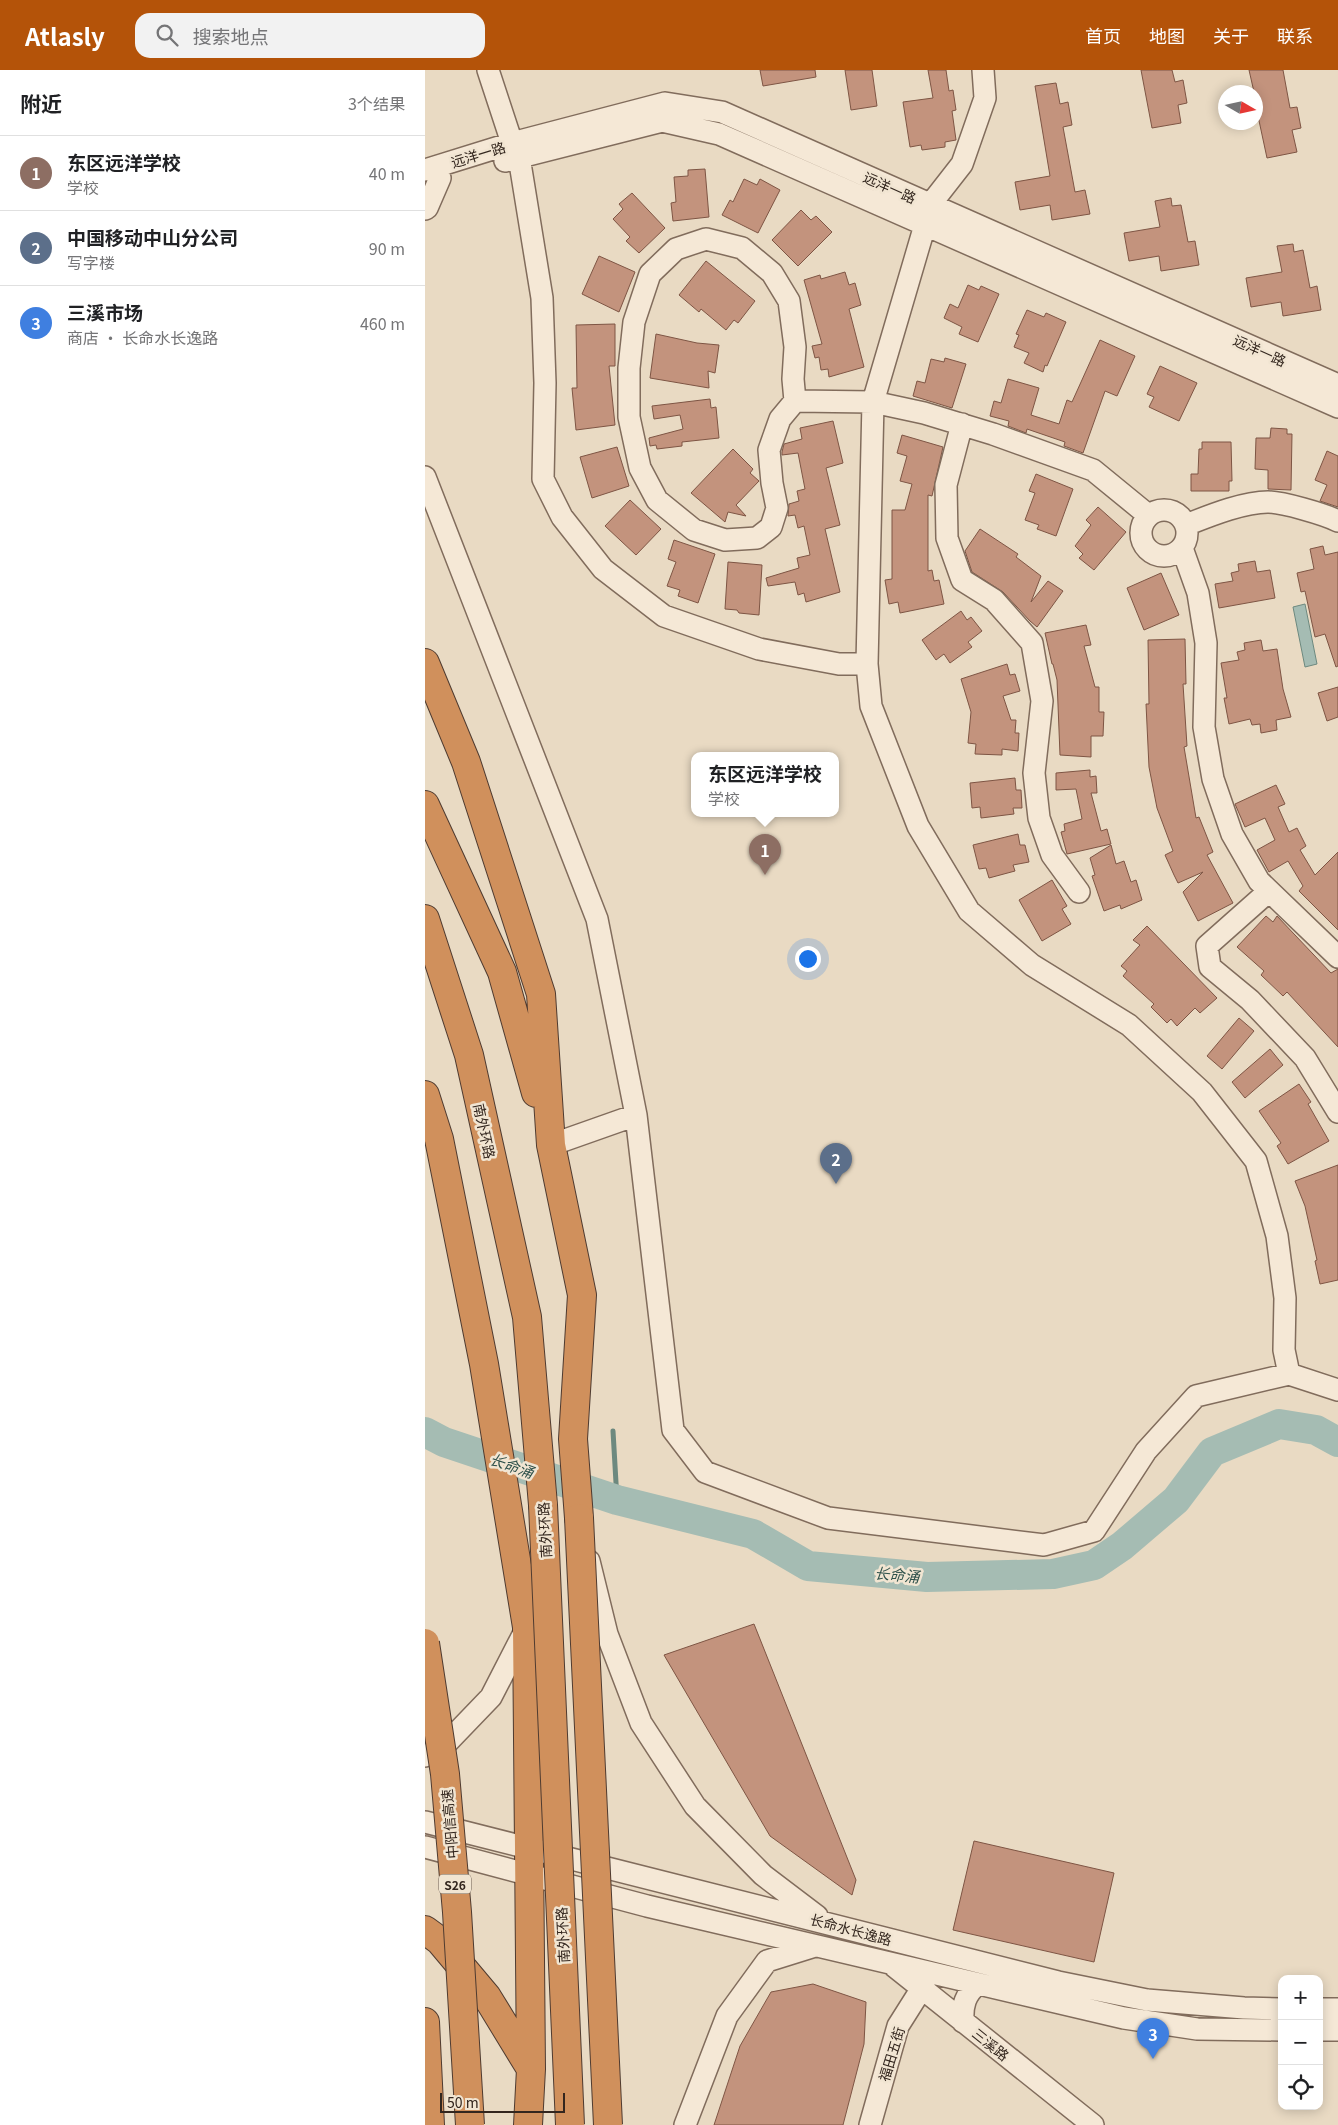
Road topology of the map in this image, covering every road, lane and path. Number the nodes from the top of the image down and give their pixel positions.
1 (488, 70) edge
2 (983, 70) edge
3 (515, 150) junction
4 (430, 177) edge
5 (425, 208) edge
6 (928, 215) junction
7 (1338, 385) edge
8 (795, 401) junction
9 (873, 402) junction
10 (1338, 407) edge
11 (962, 424) junction
12 (425, 477) edge
13 (1148, 515) junction
14 (1338, 521) edge
15 (1187, 525) junction
16 (1182, 548) junction
17 (425, 663) edge
18 (867, 664) junction
19 (425, 805) edge
20 (1269, 891) junction
21 (1079, 892) dead end
22 (425, 919) edge
23 (1338, 957) edge
24 (425, 1095) edge
25 (1338, 1112) edge
26 (636, 1115) junction
27 (551, 1145) junction
28 (1289, 1374) junction
29 (1338, 1390) edge
30 (579, 1518) junction
31 (527, 1627) junction
32 (425, 1644) edge
33 (425, 1756) edge
34 (425, 1822) edge
35 (425, 1847) edge
36 (529, 1848) junction
37 (529, 1875) junction
38 (823, 1921) junction
39 (425, 1930) edge
40 (815, 1946) junction
41 (889, 1963) junction
42 (978, 1984) junction
43 (922, 1988) junction
44 (1278, 2009) edge
45 (1323, 2009) edge
46 (1338, 2009) edge
47 (425, 2022) edge
48 (963, 2022) junction
49 (1278, 2030) edge
50 (1323, 2030) edge
51 (1338, 2030) edge
52 (531, 2069) junction
53 (430, 2125) edge
54 (470, 2125) edge
55 (528, 2125) edge
56 (570, 2125) edge
57 (608, 2125) edge
58 (685, 2125) edge
59 (870, 2125) edge
60 (1093, 2125) edge

1 - 3 street
2 - 6 street
3 - 4 street, 远洋一路
3 - 6 street, 远洋一路
3 - 18 street
4 - 5 street
6 - 7 street, 远洋一路
6 - 9 street
6 - 10 street, 远洋一路
8 - 8 street
8 - 9 street
9 - 11 street
9 - 18 street
11 - 13 street
11 - 21 street
12 - 26 street
13 - 15 street
13 - 16 street
14 - 15 street
15 - 16 street
16 - 20 street
17 - 27 highway
18 - 28 street
19 - 27 highway
20 - 23 street
20 - 25 street
22 - 56 highway, 南外环路, bridge
24 - 31 highway
26 - 27 street
26 - 28 street
27 - 30 highway
28 - 29 street
30 - 38 street
30 - 57 highway, bridge
31 - 33 street
31 - 36 highway
32 - 54 highway, 中阳信高速 / S26, bridge
34 - 36 street, 长命水长逸路
35 - 37 street, 长命水长逸路
36 - 37 highway
36 - 38 street, 长命水长逸路
37 - 40 street, 长命水长逸路
37 - 52 highway
38 - 44 street, 长命水长逸路
39 - 52 highway
40 - 41 street, 长命水长逸路
40 - 58 street
41 - 42 street, 长命水长逸路
41 - 43 street, 三溪路
42 - 48 street
42 - 49 street, 长命水长逸路
43 - 48 street, 三溪路
43 - 59 street, 福田五街
45 - 46 street
47 - 53 highway
48 - 60 street, 三溪路
50 - 51 street
52 - 55 highway

